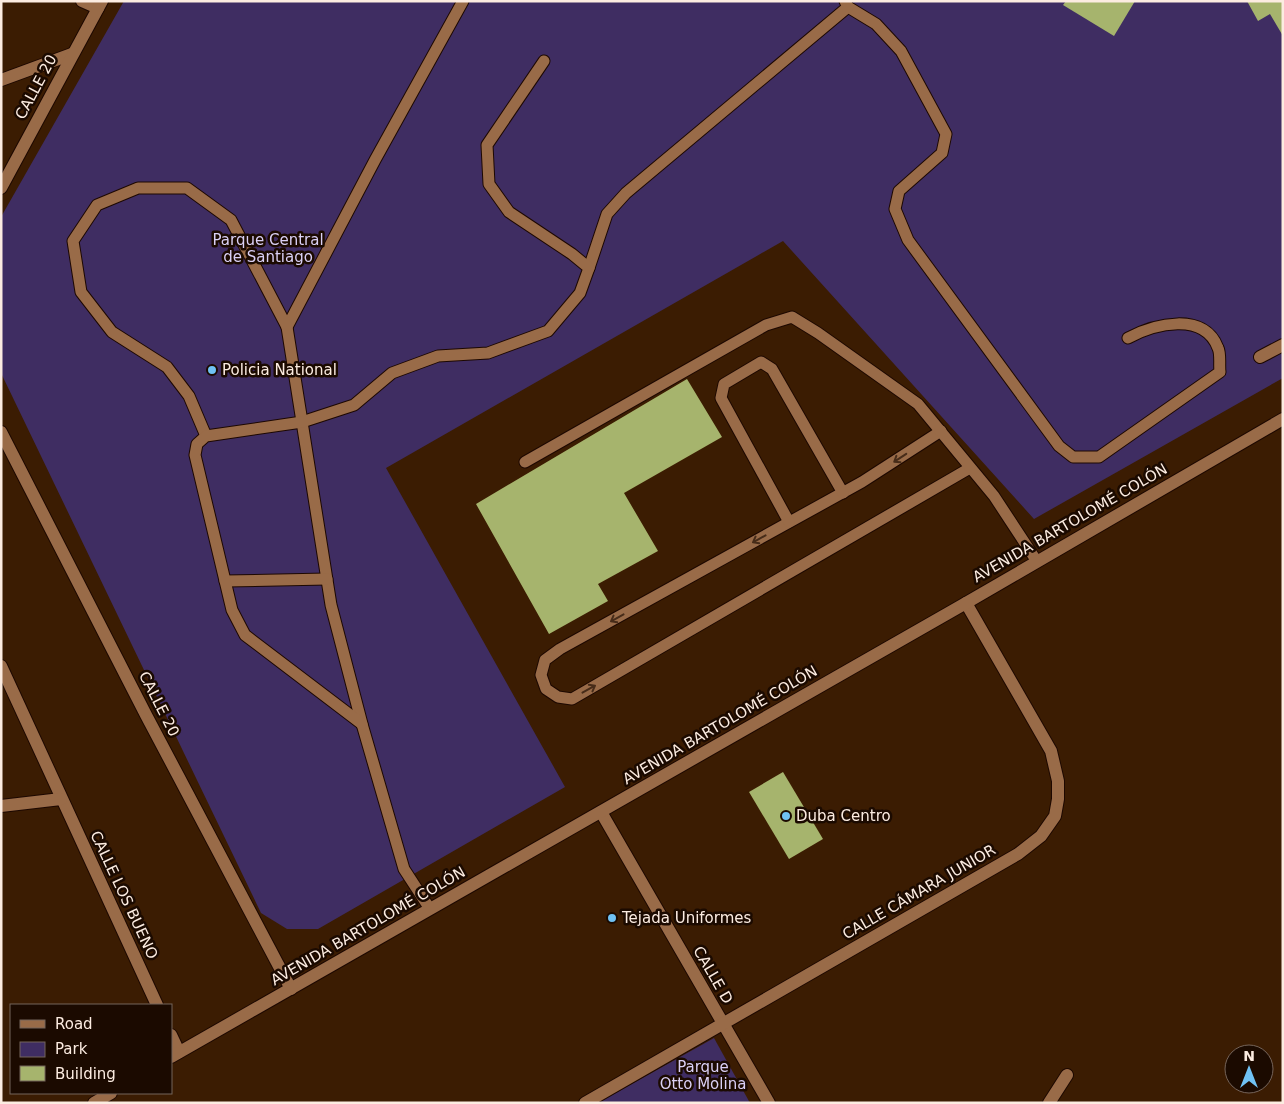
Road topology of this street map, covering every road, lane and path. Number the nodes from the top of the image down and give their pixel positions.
1 (82, 1) edge
2 (463, 1) edge
3 (847, 4) edge
4 (100, 5) edge
5 (72, 54) junction
6 (544, 61) dead end
7 (1, 80) edge
8 (1, 188) edge
9 (589, 268) junction
10 (287, 327) junction
11 (1128, 338) dead end
12 (1283, 345) edge
13 (1260, 357) dead end
14 (1283, 419) edge
15 (302, 422) junction
16 (941, 431) junction
17 (1, 432) edge
18 (206, 436) junction
19 (525, 462) dead end
20 (970, 468) junction
21 (843, 493) junction
22 (789, 522) junction
23 (1036, 560) junction
24 (327, 578) junction
25 (225, 581) junction
26 (966, 603) junction
27 (1, 666) edge
28 (362, 724) junction
29 (61, 798) junction
30 (1, 806) edge
31 (601, 812) junction
32 (430, 910) junction
33 (291, 989) junction
34 (157, 1004) edge
35 (722, 1024) junction
36 (172, 1040) edge
37 (175, 1054) edge
38 (1066, 1075) dead end
39 (109, 1094) edge
40 (94, 1103) edge
41 (585, 1103) edge
42 (769, 1103) edge
43 (1049, 1103) edge

1 - 4 street
2 - 10 lane
3 - 9 lane
3 - 11 lane
4 - 5 street, CALLE 20
5 - 7 street
5 - 8 street, CALLE 20
6 - 9 lane
9 - 15 lane
10 - 15 lane
10 - 18 lane
12 - 13 street
14 - 23 street, AVENIDA BARTOLOMÉ COLÓN
15 - 18 lane
15 - 24 lane
16 - 19 lane
16 - 20 lane
16 -> 21 lane
17 - 33 street, CALLE 20
18 - 25 lane
22 -> 20 lane
20 - 23 lane
21 - 22 lane
21 - 22 lane
23 - 26 street, AVENIDA BARTOLOMÉ COLÓN
24 - 25 lane
24 - 28 lane
25 - 28 lane
26 - 31 street, AVENIDA BARTOLOMÉ COLÓN
26 - 35 street, CALLE CÁMARA JUNIOR
27 - 29 street, CALLE LOS BUENO
28 - 32 lane
29 - 30 street
29 - 34 street, CALLE LOS BUENO
31 - 32 street, AVENIDA BARTOLOMÉ COLÓN
31 - 35 street, CALLE D
32 - 33 street, AVENIDA BARTOLOMÉ COLÓN
33 - 37 street, AVENIDA BARTOLOMÉ COLÓN
35 - 41 street, CALLE CÁMARA JUNIOR
35 - 42 street, CALLE D
36 - 37 street
38 - 43 street
39 - 40 street

